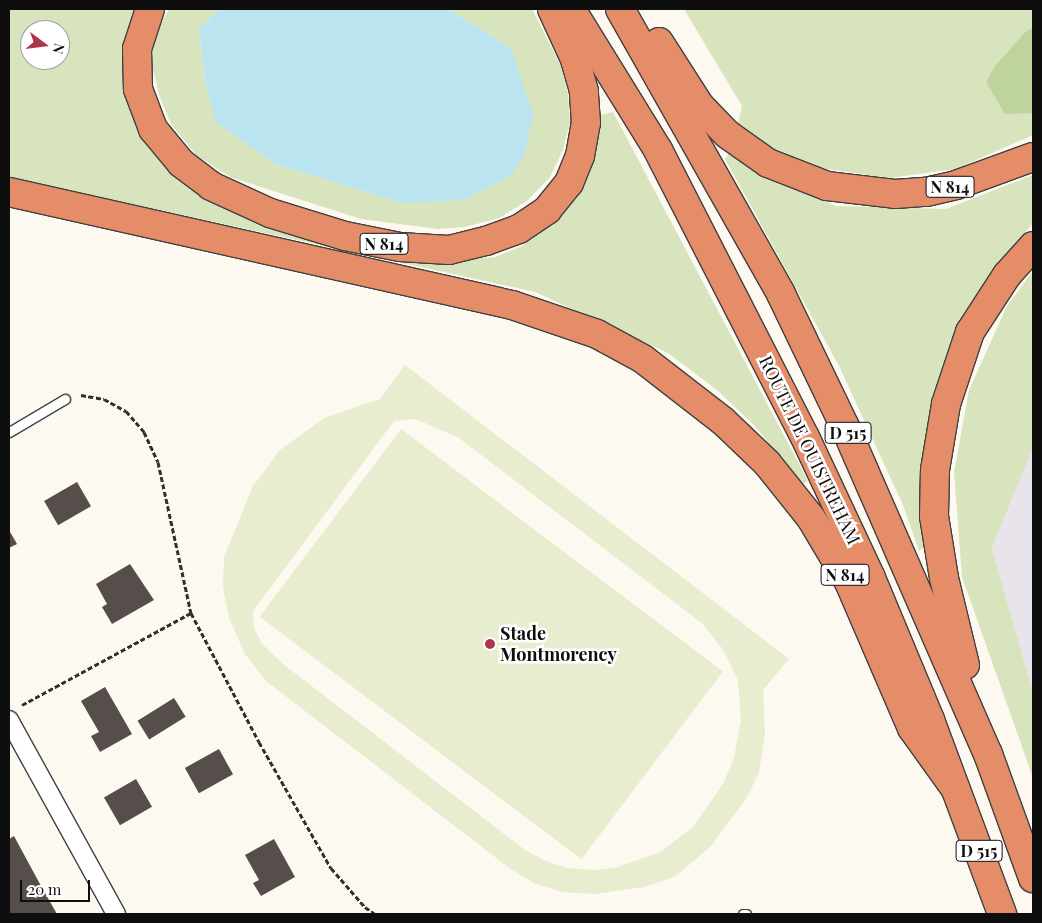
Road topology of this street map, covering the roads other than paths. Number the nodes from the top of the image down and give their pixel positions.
1 (150, 9) edge
2 (552, 9) edge
3 (571, 9) edge
4 (620, 9) edge
5 (637, 9) edge
6 (1033, 157) edge
7 (9, 192) edge
8 (1033, 246) edge
9 (65, 399) road end
10 (9, 432) edge
11 (13, 714) edge
12 (988, 754) junction
13 (955, 788) junction
14 (1033, 878) edge
15 (116, 914) edge
16 (1002, 914) edge

1 - 2 highway, N 814
3 - 13 highway, ROUTE DE OUISTREHAM / D 515
4 - 12 highway, D 515
5 - 6 highway, N 814
7 - 13 highway, N 814
8 - 12 highway
9 - 10 lane
11 - 15 street
12 - 14 highway, D 515
13 - 16 highway, ROUTE DE OUISTREHAM / D 515

